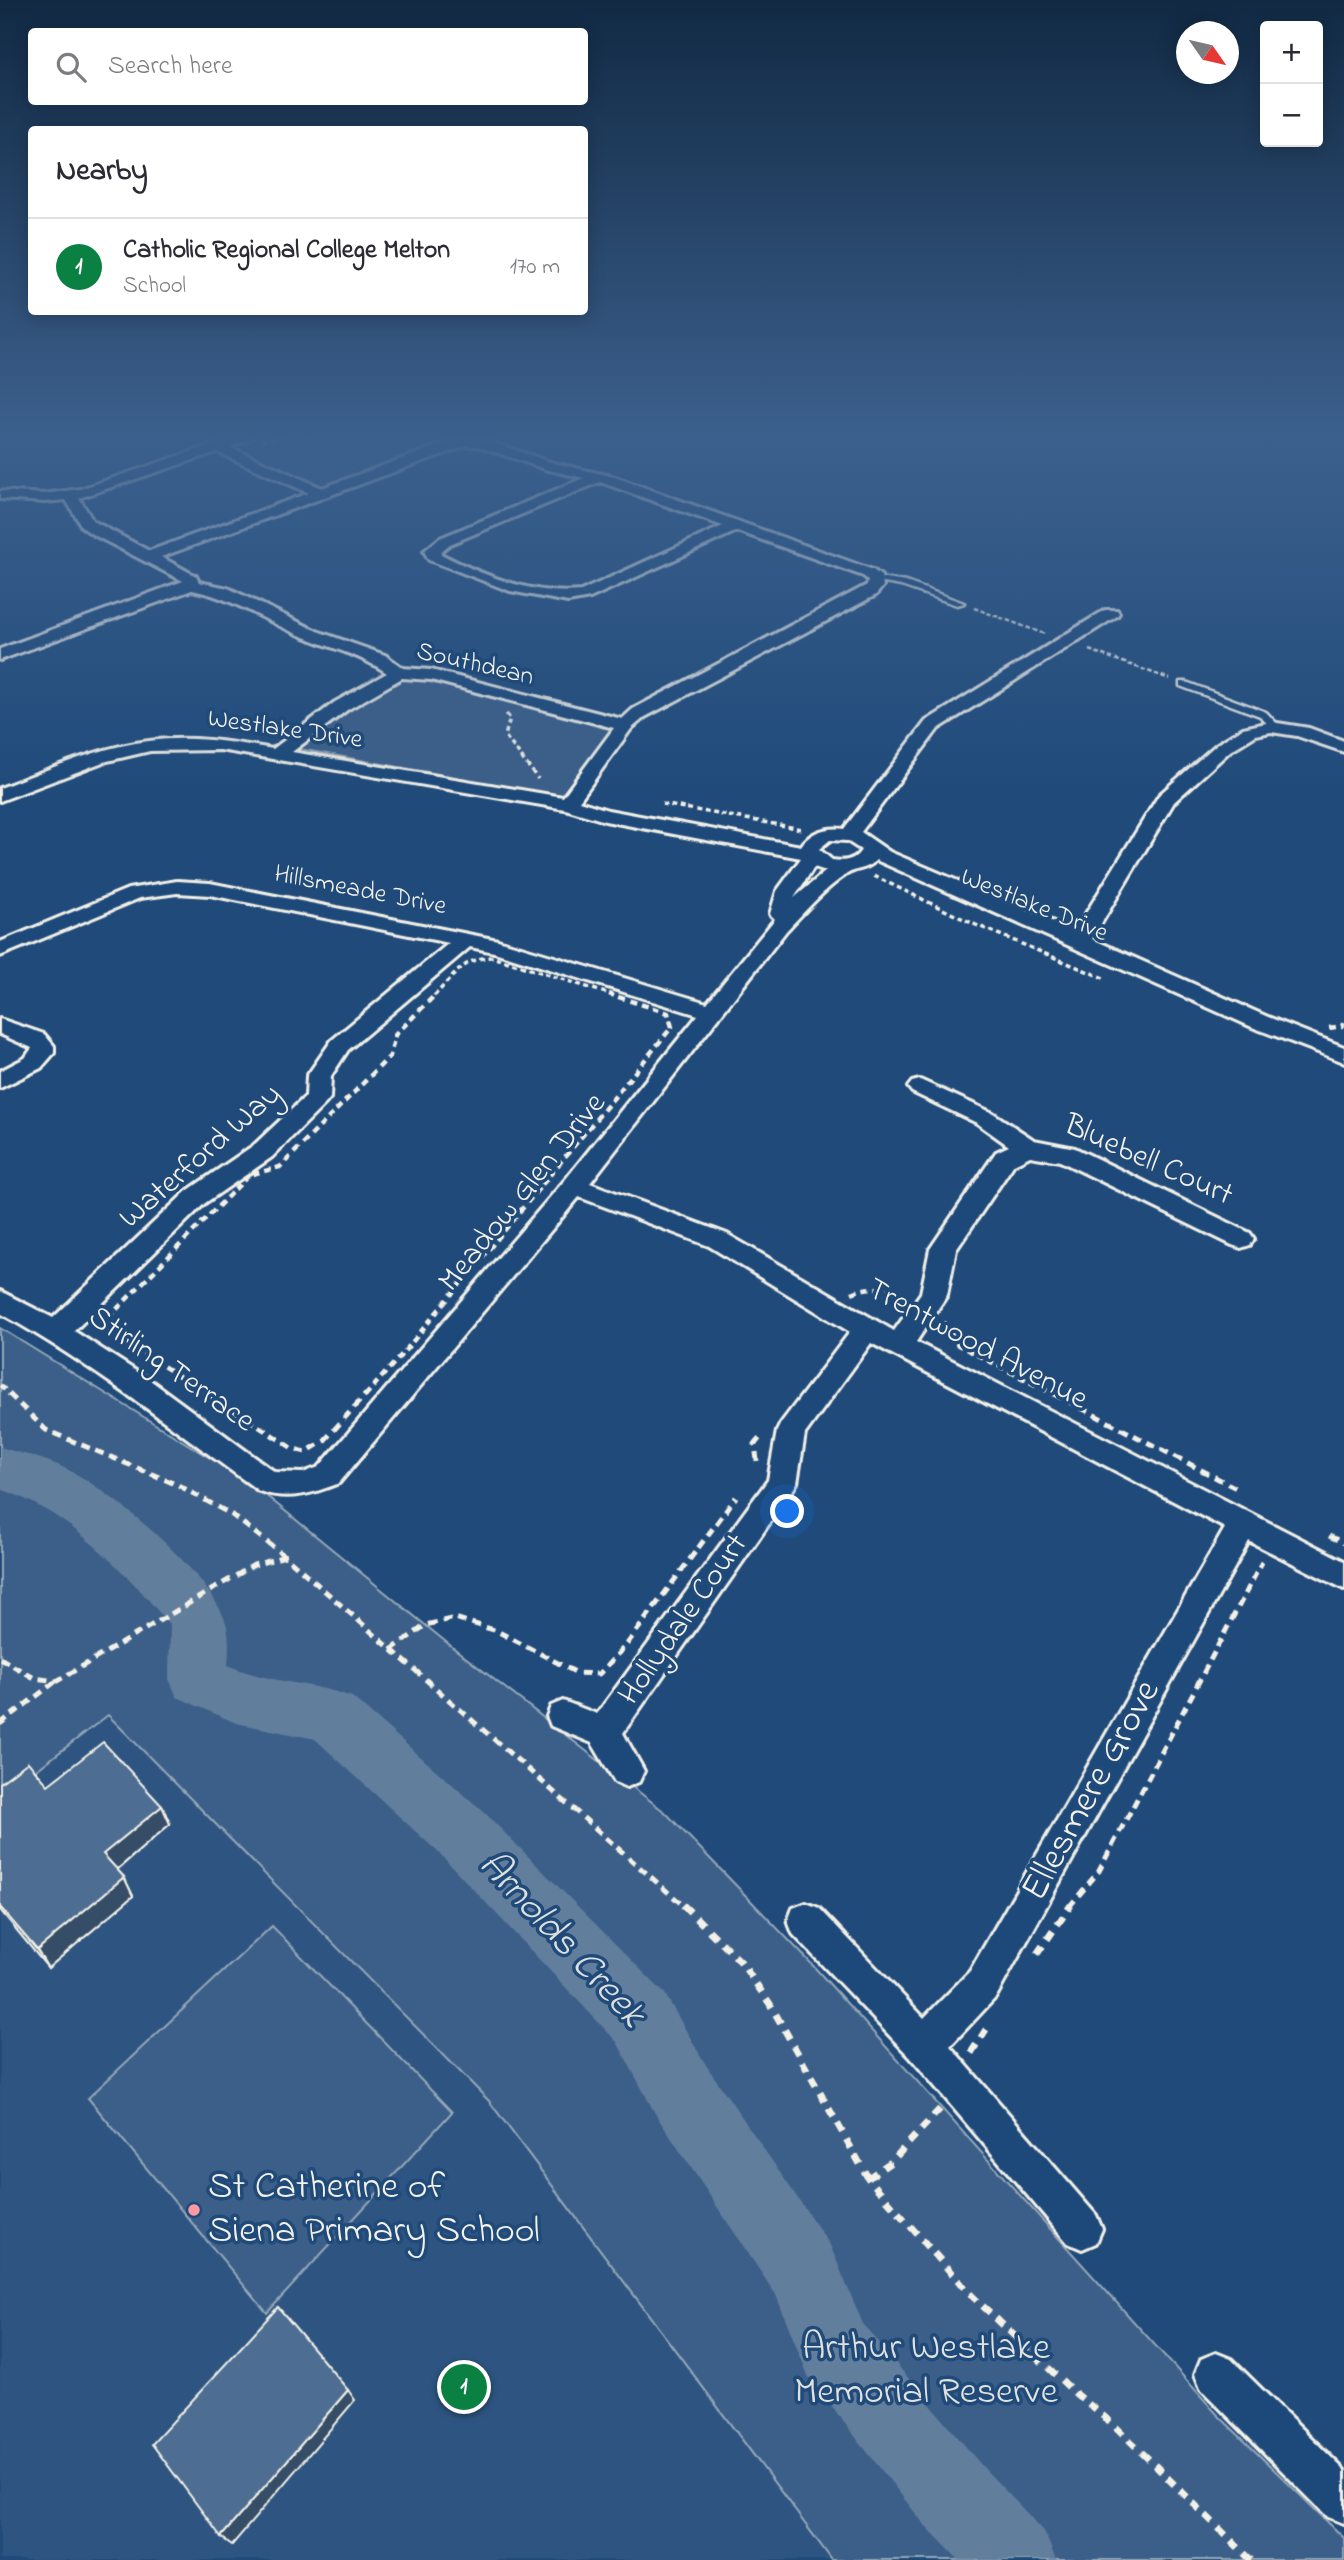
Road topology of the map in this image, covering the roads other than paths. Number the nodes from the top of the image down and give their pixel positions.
1 (147, 557) edge
2 (435, 557) edge
3 (666, 557) edge
4 (826, 557) edge
5 (875, 583) junction
6 (191, 585) junction
7 (960, 603) road end
8 (1111, 613) dead end
9 (0, 655) edge
10 (399, 673) junction
11 (1183, 684) road end
12 (625, 725) junction
13 (1276, 728) junction
14 (1344, 747) edge
15 (279, 753) junction
16 (0, 794) edge
17 (568, 804) junction
18 (827, 835) junction
19 (858, 840) junction
20 (811, 856) junction
21 (842, 870) junction
22 (779, 927) junction
23 (1079, 942) junction
24 (466, 949) junction
25 (0, 950) edge
26 (1198, 997) junction
27 (712, 1012) junction
28 (0, 1026) edge
29 (1344, 1055) edge
30 (0, 1081) edge
31 (920, 1087) dead end
32 (1027, 1147) junction
33 (574, 1186) junction
34 (1241, 1239) dead end
35 (0, 1301) edge
36 (867, 1329) junction
37 (56, 1332) junction
38 (900, 1344) junction
39 (304, 1485) joint
40 (1254, 1518) junction
41 (1344, 1576) edge
42 (563, 1716) dead end
43 (604, 1732) junction
44 (627, 1771) dead end
45 (806, 1921) dead end
46 (924, 2045) junction
47 (1082, 2229) dead end
48 (1216, 2374) dead end
49 (1344, 2501) edge

1 - 6 street, Southdean
2 - 3 street
4 - 5 street
5 - 7 lane
5 - 12 street
6 - 9 street
6 - 10 street, Southdean
8 - 19 street
10 - 12 street, Southdean
10 - 15 street
11 - 13 lane
12 - 17 street
13 - 14 street
13 - 23 street
15 - 16 street, Westlake Drive
15 - 17 street, Westlake Drive
17 - 18 street, Westlake Drive
17 - 20 street, Westlake Drive
18 - 19 street
18 - 20 street, Meadow Glen Drive
19 - 21 street, Meadow Glen Drive
19 - 23 street, Westlake Drive
20 - 21 street, Westlake Drive
20 - 22 street, Meadow Glen Drive
21 - 22 street, Meadow Glen Drive
21 - 26 street, Westlake Drive
22 - 27 street, Meadow Glen Drive
23 - 26 street, Westlake Drive
24 - 25 street, Hillsmeade Drive
24 - 27 street, Hillsmeade Drive
24 - 37 street, Waterford Way
26 - 29 street, Westlake Drive
27 - 33 street, Meadow Glen Drive
28 - 30 street
31 - 32 street, Bluebell Court
32 - 34 street, Bluebell Court
32 - 38 street, Bluebell Court
33 - 36 street, Trentwood Avenue
33 - 39 street, Meadow Glen Drive
35 - 37 street, Stirling Terrace
36 - 38 street, Trentwood Avenue
36 - 43 street, Hollydale Court
37 - 39 street, Stirling Terrace
38 - 40 street, Trentwood Avenue
40 - 41 street, Trentwood Avenue
40 - 46 street, Ellesmere Grove
42 - 43 street, Hollydale Court
43 - 44 street, Hollydale Court
45 - 46 street
46 - 47 street
48 - 49 street

